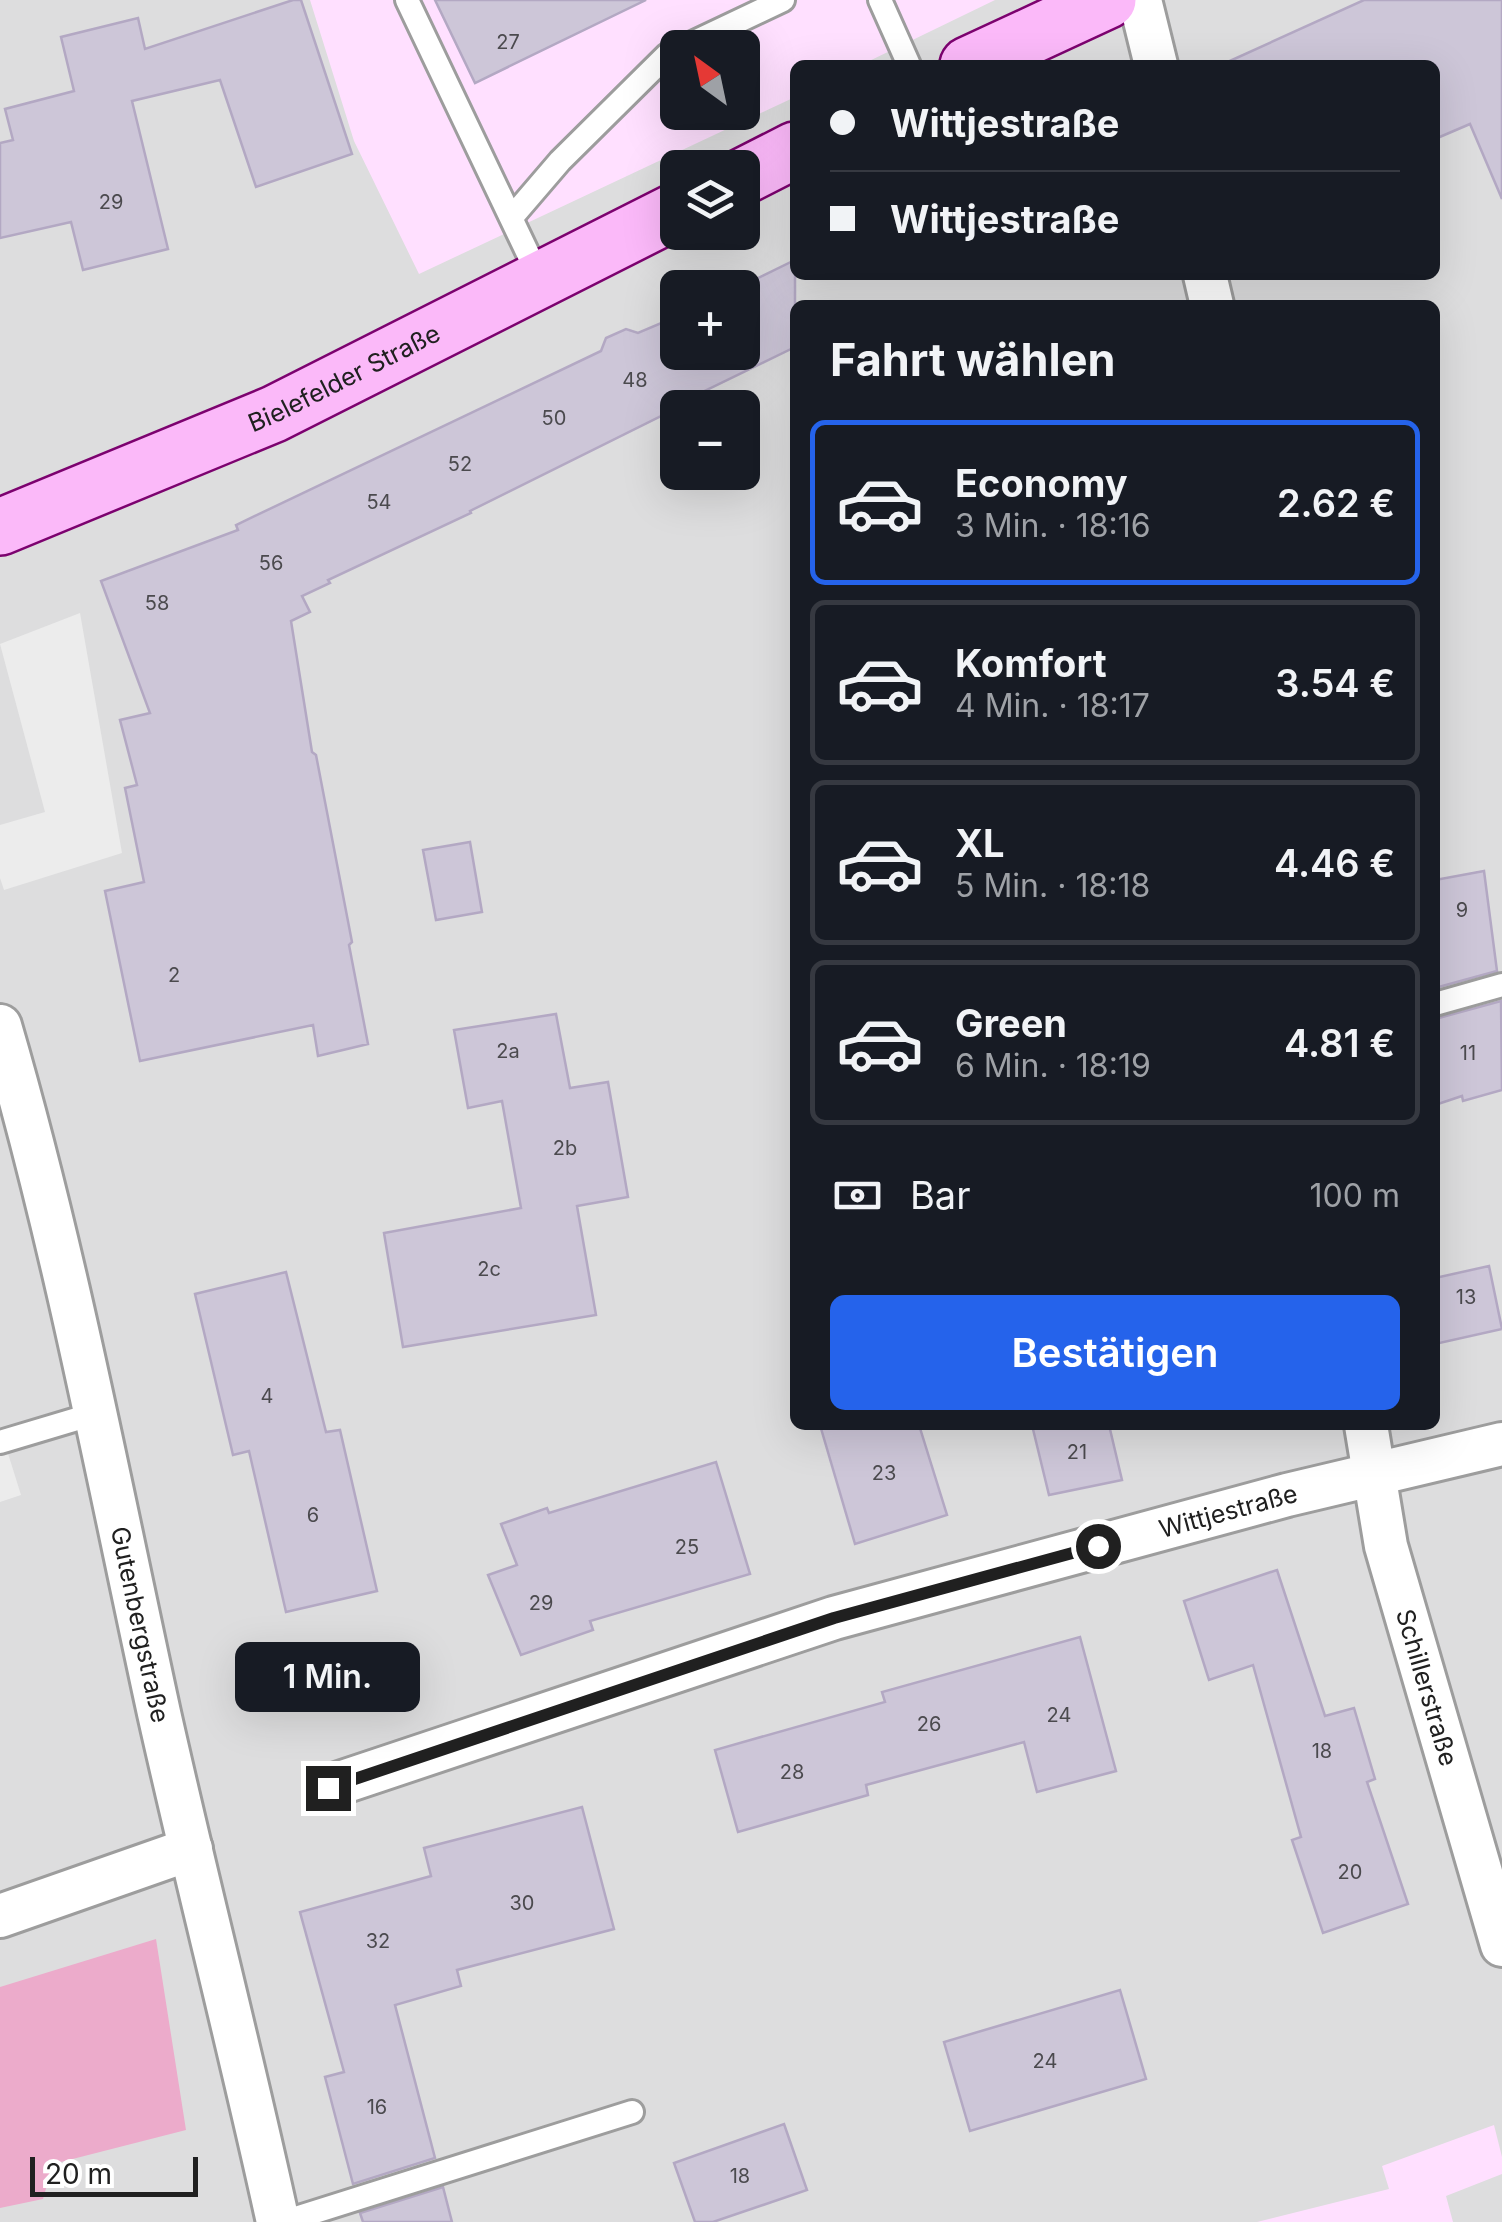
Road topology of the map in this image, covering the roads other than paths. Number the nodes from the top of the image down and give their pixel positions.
1 (407, 0) edge
2 (783, 0) edge
3 (880, 0) edge
4 (1108, 0) edge
5 (1140, 0) edge
6 (719, 30) edge
7 (907, 60) edge
8 (979, 60) edge
9 (1155, 60) edge
10 (660, 61) edge
11 (790, 153) edge
12 (760, 168) edge
13 (512, 217) junction
14 (660, 219) edge
15 (541, 281) junction
16 (0, 527) edge
17 (1502, 986) edge
18 (1440, 1003) edge
19 (0, 1026) edge
20 (12, 1110) edge
21 (97, 1412) junction
22 (1367, 1430) edge
23 (0, 1442) edge
24 (1502, 1444) edge
25 (1373, 1476) junction
26 (328, 1788) dead end
27 (191, 1849) junction
28 (0, 1916) edge
29 (1502, 1946) edge
30 (632, 2112) dead end
31 (280, 2222) edge

1 - 13 lane
2 - 6 lane
3 - 7 lane
4 - 8 main road
5 - 9 street
10 - 13 lane
11 - 12 main road
13 - 15 lane
14 - 15 main road, Bielefelder Straße
15 - 16 main road, Bielefelder Straße
17 - 18 lane
19 - 20 street, Gutenbergstraße
20 - 21 street, Gutenbergstraße
21 - 23 lane
21 - 27 street, Gutenbergstraße
22 - 25 street, Schillerstraße
24 - 25 street, Wittjestraße
25 - 26 street, Wittjestraße
25 - 29 street, Schillerstraße
27 - 28 street
27 - 31 street, Gutenbergstraße
30 - 31 lane

